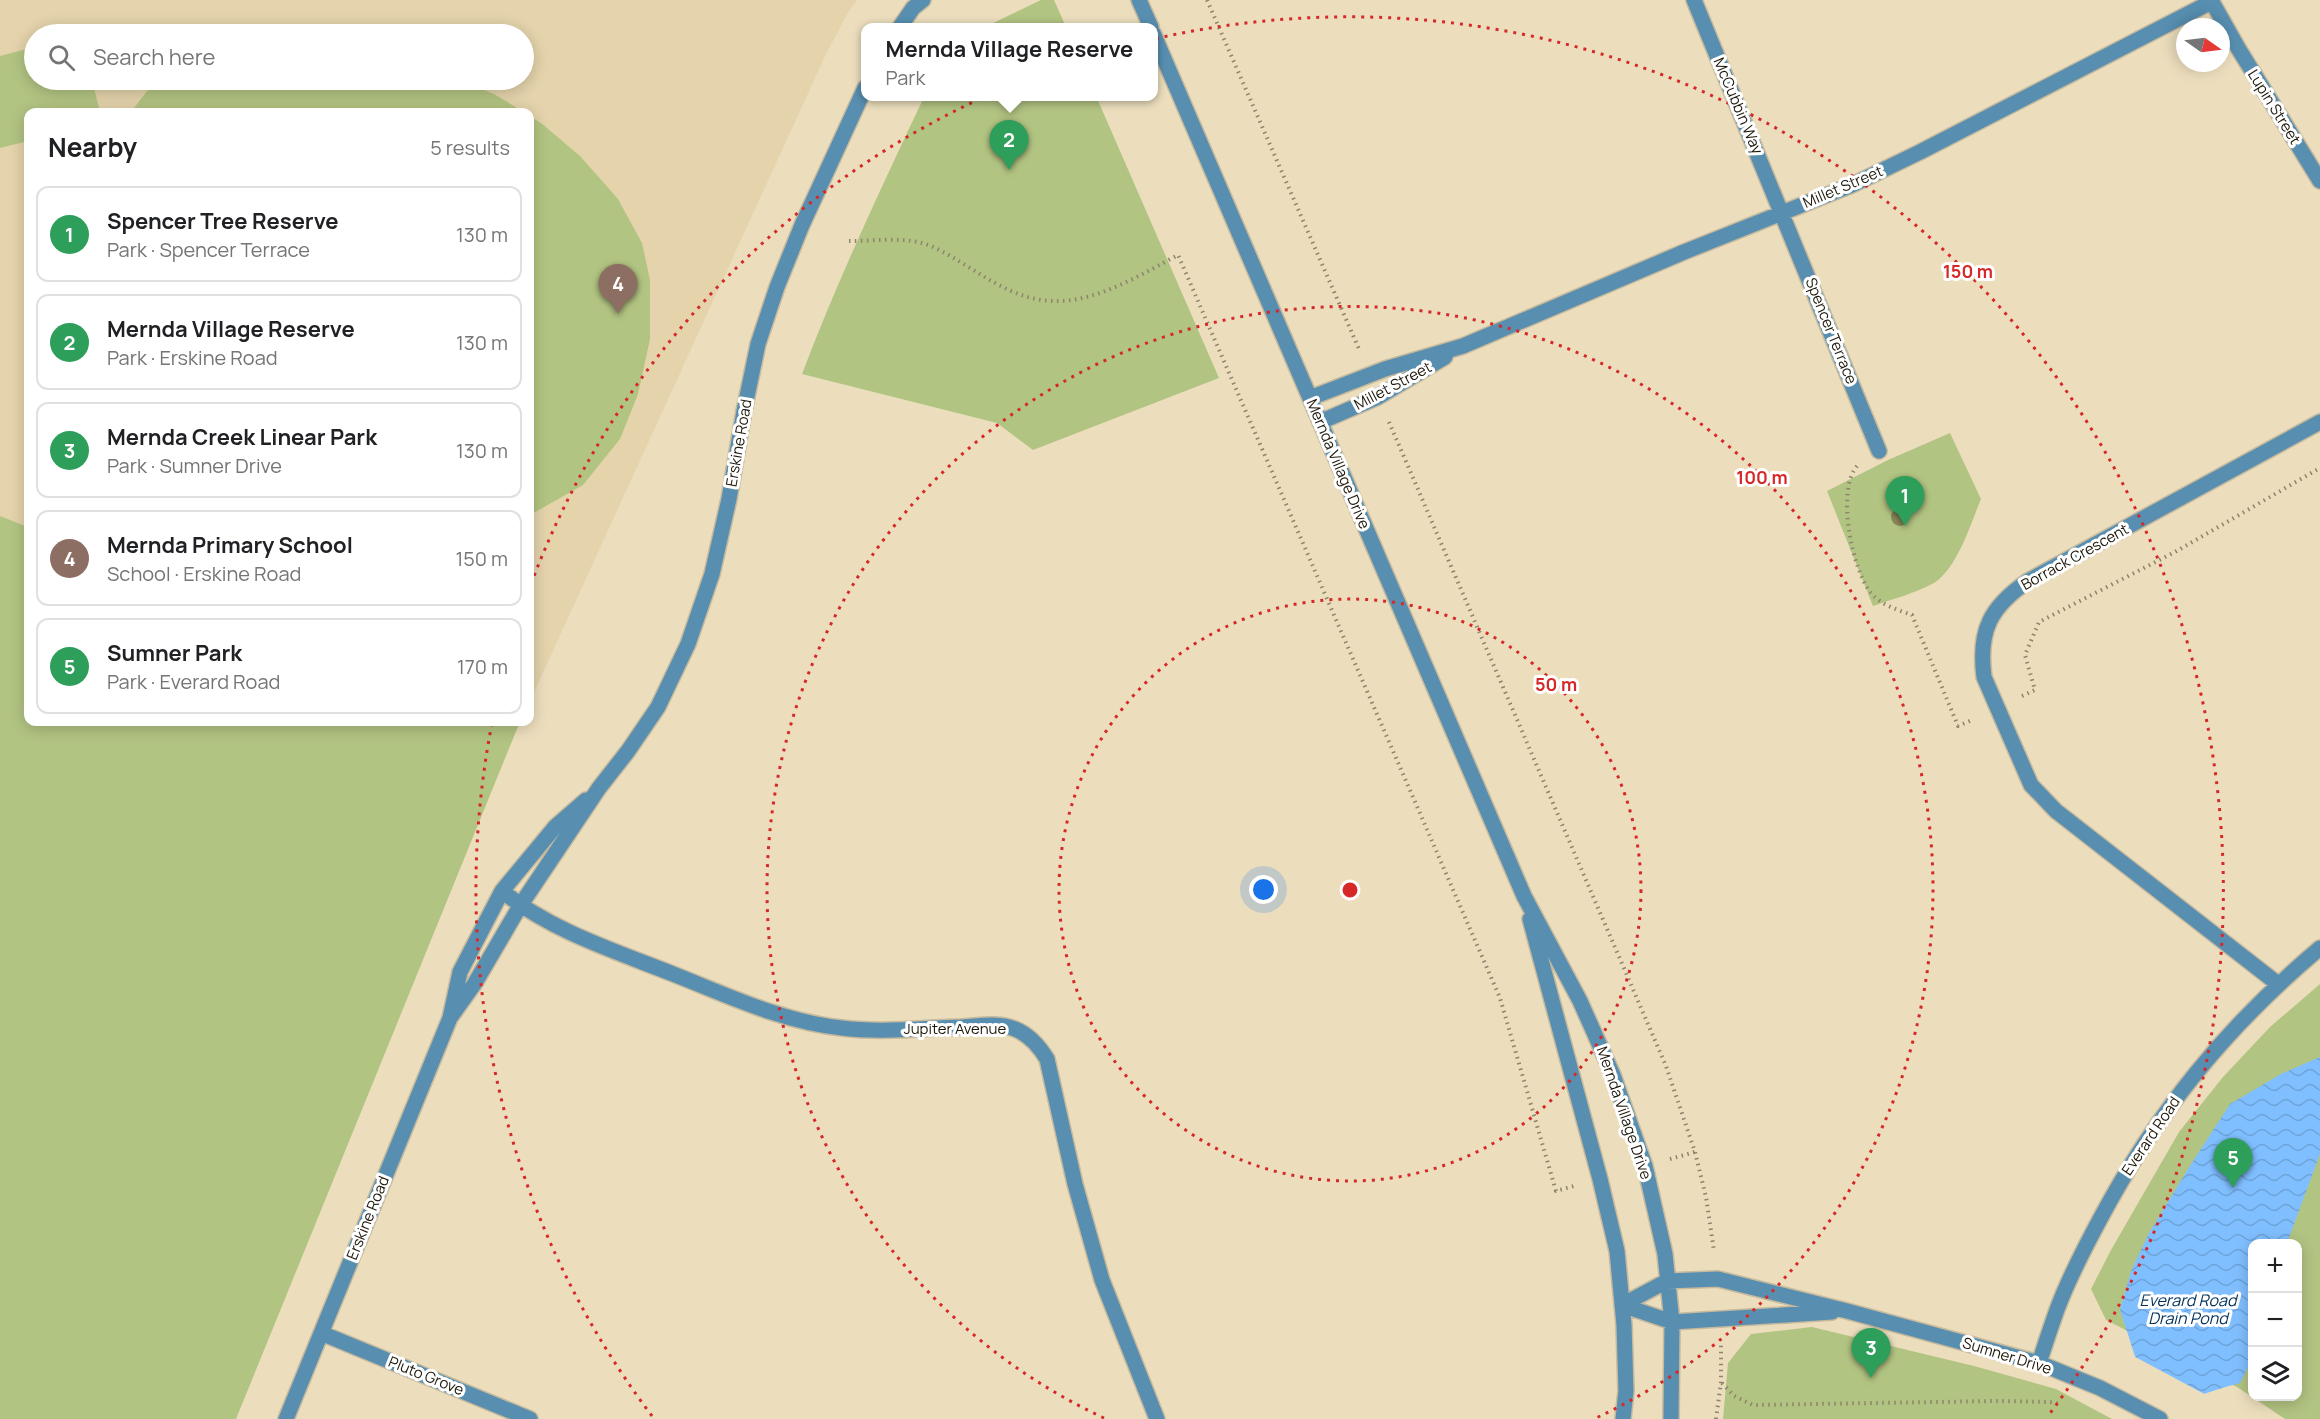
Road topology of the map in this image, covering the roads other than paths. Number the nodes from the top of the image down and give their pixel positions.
1 (923, 0) edge
2 (1139, 0) edge
3 (1694, 0) edge
4 (2211, 1) edge
5 (903, 23) edge
6 (1149, 23) edge
7 (1158, 45) edge
8 (861, 97) edge
9 (2320, 181) edge
10 (1782, 212) junction
11 (1463, 346) junction
12 (1310, 398) junction
13 (1320, 422) junction
14 (2320, 422) edge
15 (1879, 451) road end
16 (599, 788) junction
17 (502, 891) junction
18 (1524, 896) junction
19 (520, 906) junction
20 (2320, 948) edge
21 (2278, 984) junction
22 (450, 1018) junction
23 (1667, 1281) junction
24 (1622, 1305) junction
25 (1847, 1311) junction
26 (1672, 1322) junction
27 (321, 1333) junction
28 (2039, 1364) junction
29 (286, 1419) edge
30 (530, 1419) edge
31 (1157, 1419) edge
32 (1623, 1419) edge
33 (1671, 1419) edge
34 (2160, 1419) edge

1 - 5 street
2 - 6 street
3 - 10 street, McCubbin Way
4 - 9 street, Lupin Street
4 - 10 street, Millet Street
7 - 12 street, Mernda Village Drive
8 - 16 street, Erskine Road
10 - 11 street, Millet Street
10 - 15 street, Spencer Terrace
11 - 12 street, Millet Street
11 - 13 street, Millet Street
12 - 13 street, Mernda Village Drive
13 - 18 street, Mernda Village Drive
14 - 21 street, Borrack Crescent
16 - 17 street, Erskine Road
16 - 19 street, Erskine Road
17 - 19 street, Jupiter Avenue
17 - 22 street, Erskine Road
18 - 23 street, Mernda Village Drive
18 - 24 street, Mernda Village Drive
19 - 22 street, Erskine Road
19 - 31 street, Jupiter Avenue
20 - 21 street, Everard Road
21 - 28 street, Everard Road
22 - 27 street, Erskine Road
23 - 24 street
23 - 25 street, Sumner Drive
23 - 26 street, Mernda Village Drive
24 - 26 street
24 - 32 street, Mernda Village Drive
25 - 26 street, Sumner Drive
25 - 28 street, Sumner Drive
26 - 33 street, Mernda Village Drive
27 - 29 street, Erskine Road
27 - 30 street, Pluto Grove
28 - 34 street, Sumner Drive

